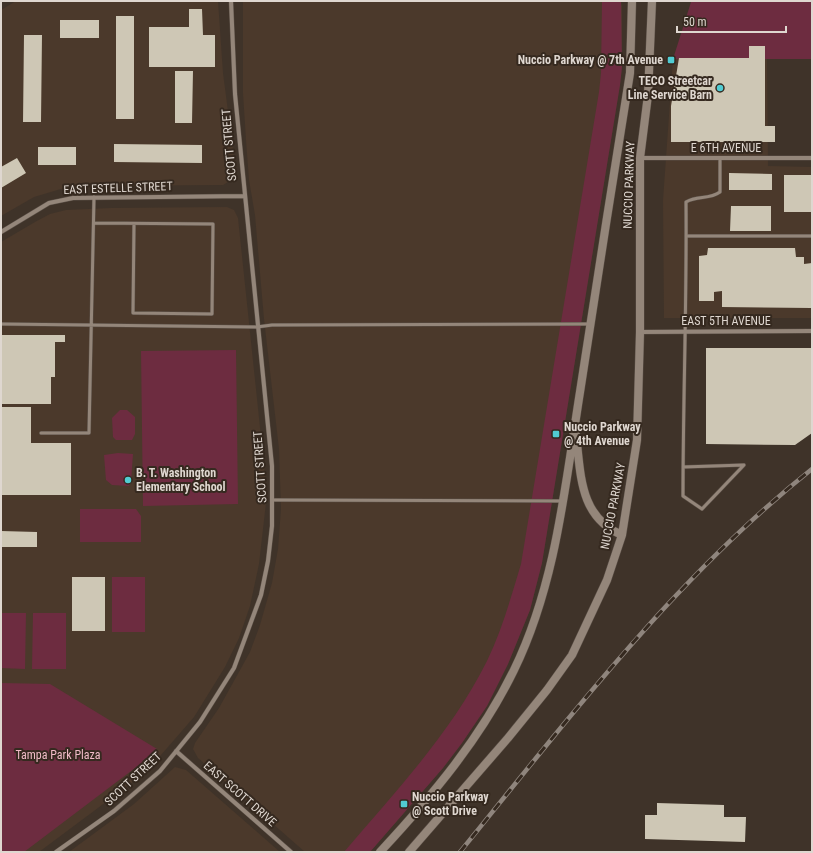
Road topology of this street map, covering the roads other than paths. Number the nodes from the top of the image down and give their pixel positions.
1 (231, 1) edge
2 (632, 1) edge
3 (652, 1) edge
4 (640, 158) junction
5 (720, 158) junction
6 (812, 158) edge
7 (244, 196) junction
8 (94, 197) junction
9 (94, 223) junction
10 (134, 224) junction
11 (1, 232) edge
12 (686, 236) junction
13 (812, 236) edge
14 (1, 324) edge
15 (591, 324) junction
16 (91, 325) junction
17 (257, 327) junction
18 (686, 331) junction
19 (812, 331) edge
20 (640, 332) junction
21 (575, 425) junction
22 (41, 433) dead end
23 (683, 467) junction
24 (273, 500) junction
25 (563, 502) junction
26 (622, 535) junction
27 (176, 751) junction
28 (56, 852) edge
29 (291, 852) edge
30 (380, 852) edge
31 (410, 852) edge

1 - 7 street, SCOTT STREET
2 - 15 main road, NUCCIO PARKWAY
3 - 4 main road, NUCCIO PARKWAY
4 - 5 street, E 6TH AVENUE
4 - 20 main road, NUCCIO PARKWAY
5 - 6 street, E 6TH AVENUE
5 - 12 lane
7 - 8 street, EAST ESTELLE STREET
7 - 17 street, SCOTT STREET
8 - 9 lane
8 - 11 street, EAST ESTELLE STREET
9 - 10 lane
9 - 16 lane
10 - 10 lane
12 - 13 lane
12 - 18 lane
14 - 16 lane
15 - 17 lane
15 - 21 main road, NUCCIO PARKWAY
16 - 17 lane
16 - 22 lane
17 - 24 street, SCOTT STREET
18 - 19 street, EAST 5TH AVENUE
18 - 20 street, EAST 5TH AVENUE
18 - 23 lane
20 - 26 main road, NUCCIO PARKWAY
21 - 25 main road, NUCCIO PARKWAY
21 - 26 main road
23 - 23 lane
24 - 25 lane
24 - 27 street, SCOTT STREET
25 - 30 main road, NUCCIO PARKWAY
26 - 31 main road, NUCCIO PARKWAY
27 - 28 street, SCOTT STREET
27 - 29 street, EAST SCOTT DRIVE

